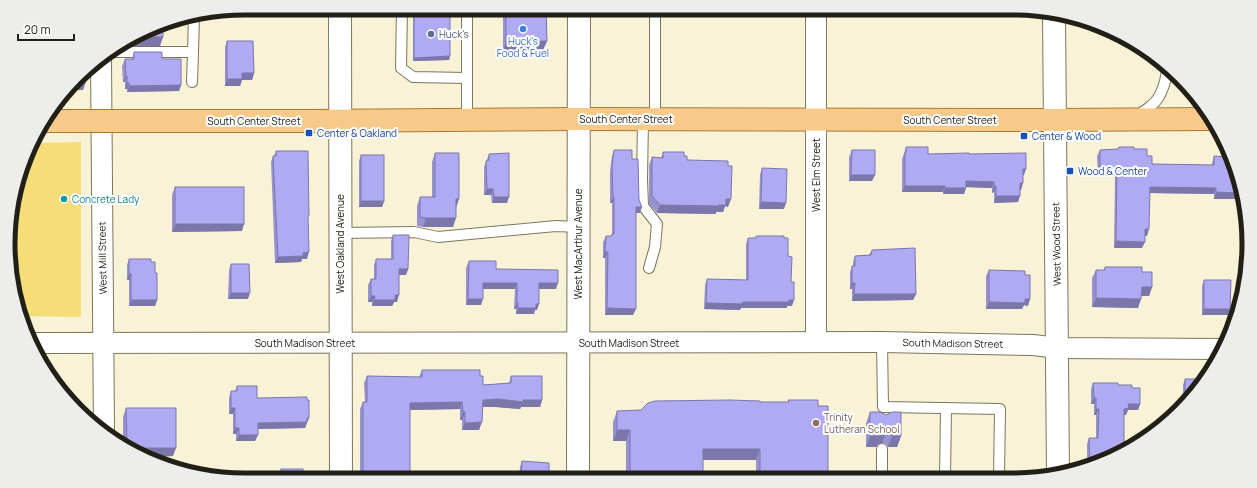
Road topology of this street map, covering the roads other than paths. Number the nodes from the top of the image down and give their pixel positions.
1 (340, 15) edge
2 (402, 15) edge
3 (467, 15) edge
4 (578, 15) edge
5 (655, 15) edge
6 (816, 15) edge
7 (1054, 18) edge
8 (194, 20) edge
9 (120, 52) edge
10 (193, 52) junction
11 (100, 66) edge
12 (1168, 75) edge
13 (467, 78) junction
14 (192, 82) dead end
15 (1204, 118) edge
16 (578, 119) junction
17 (649, 119) junction
18 (1133, 119) junction
19 (467, 120) junction
20 (816, 120) junction
21 (1054, 120) junction
22 (51, 121) edge
23 (340, 121) junction
24 (578, 227) junction
25 (340, 233) junction
26 (649, 268) dead end
27 (816, 342) junction
28 (882, 342) junction
29 (38, 343) edge
30 (103, 343) junction
31 (340, 343) junction
32 (578, 343) junction
33 (1058, 348) junction
34 (1216, 348) edge
35 (946, 408) junction
36 (104, 425) edge
37 (882, 448) edge
38 (1058, 469) edge
39 (341, 473) edge
40 (578, 473) edge
41 (882, 473) edge
42 (945, 473) edge
43 (999, 473) edge

1 - 23 main road, West Oakland Avenue
2 - 13 lane
3 - 13 lane
4 - 16 main road, West MacArthur Avenue
5 - 17 lane
6 - 20 street, West Elm Street
7 - 21 main road, West Wood Street
8 - 10 lane
9 - 10 lane
10 - 14 lane
11 - 30 street, West Mill Street
12 - 18 lane
13 - 19 lane
15 - 18 main road, South Center Street
16 - 17 main road, South Center Street
16 - 19 main road, South Center Street
16 - 24 main road, West MacArthur Avenue
17 - 20 main road, South Center Street
17 - 26 lane
18 - 21 main road, South Center Street
19 - 23 main road, South Center Street
20 - 21 main road, South Center Street
20 - 27 street, West Elm Street
21 - 33 main road, West Wood Street
22 - 23 main road, South Center Street, bridge
23 - 25 main road, West Oakland Avenue
24 - 25 lane
24 - 32 main road, West MacArthur Avenue
25 - 31 main road, West Oakland Avenue
27 - 28 street, South Madison Street
27 - 32 street, South Madison Street
28 - 33 street, South Madison Street
28 - 35 lane
29 - 30 street, South Madison Street
30 - 31 street, South Madison Street
30 - 36 street, West Mill Street
31 - 32 street, South Madison Street
31 - 39 main road, West Oakland Avenue
32 - 40 main road, West MacArthur Avenue
33 - 34 street, South Madison Street
33 - 38 main road, West Wood Street
35 - 42 lane
35 - 43 lane
37 - 41 lane

